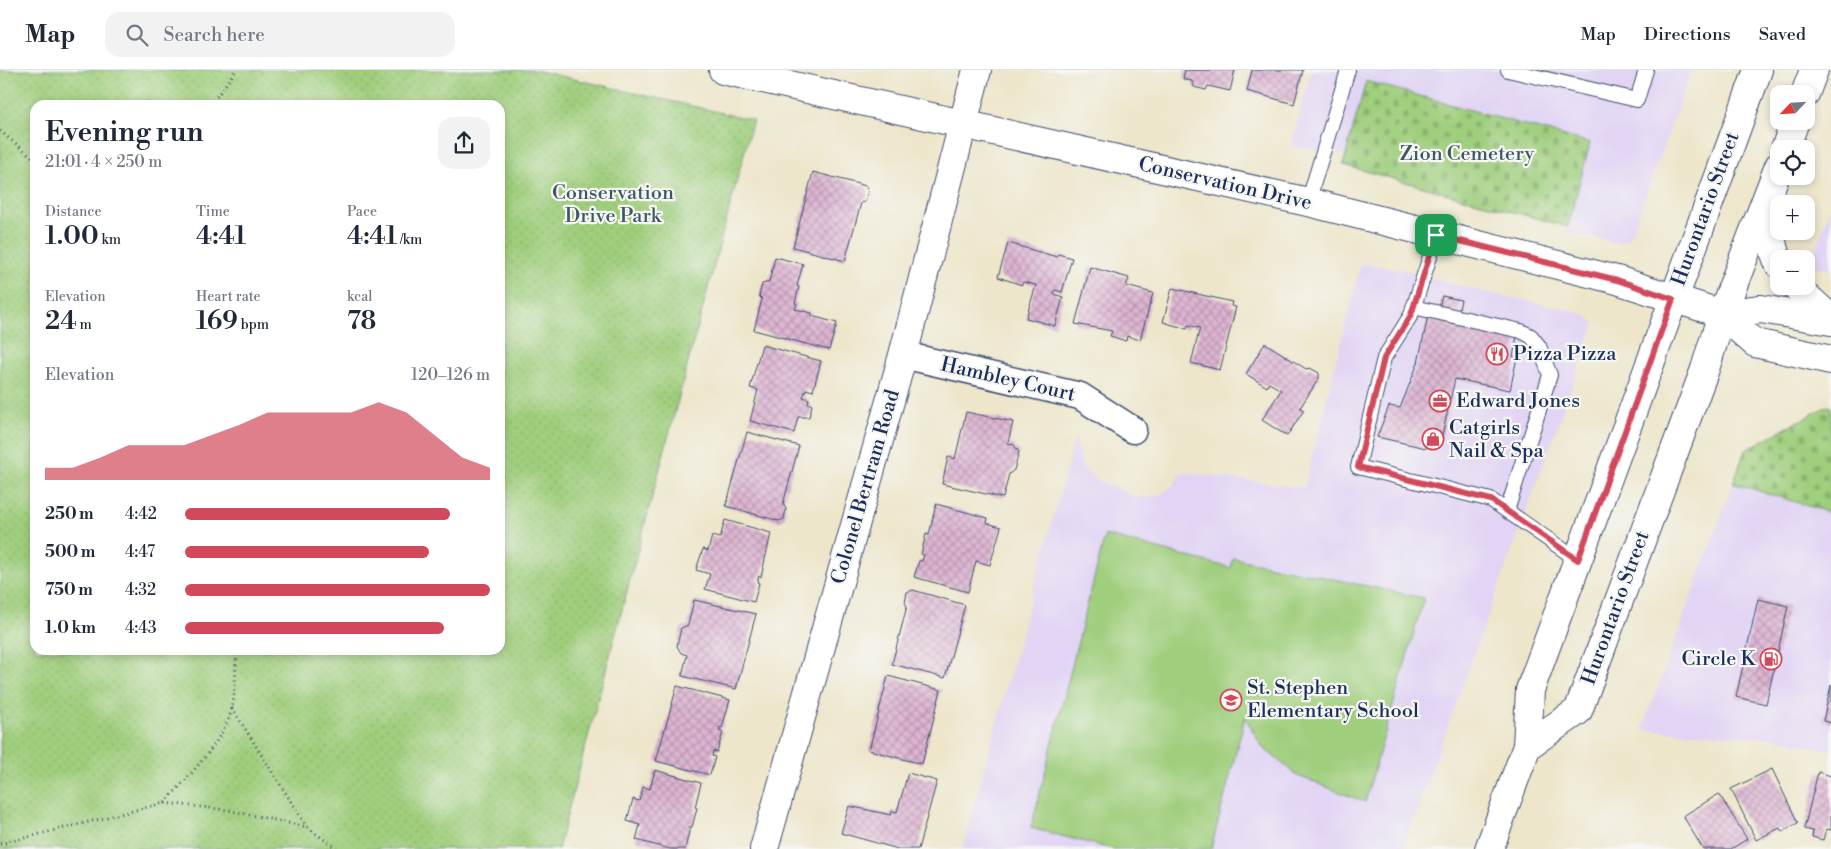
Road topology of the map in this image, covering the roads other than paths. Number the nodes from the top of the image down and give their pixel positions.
1 (724, 70) edge
2 (977, 70) edge
3 (1348, 70) edge
4 (1508, 70) edge
5 (1646, 70) edge
6 (1758, 70) edge
7 (1814, 70) edge
8 (1808, 85) edge
9 (964, 124) junction
10 (1772, 185) edge
11 (1779, 185) edge
12 (1308, 202) junction
13 (1436, 235) junction
14 (1773, 250) edge
15 (1805, 295) edge
16 (1673, 299) junction
17 (1413, 307) junction
18 (1722, 314) junction
19 (1831, 320) edge
20 (903, 355) junction
21 (1831, 360) edge
22 (1133, 430) dead end
23 (1506, 511) junction
24 (1578, 560) junction
25 (1527, 746) junction
26 (764, 849) edge
27 (1489, 849) edge

1 - 9 main road, Conservation Drive
2 - 9 main road, Colonel Bertram Road
3 - 12 lane
4 - 5 lane
6 - 16 main road, Hurontario Street
7 - 8 main road
9 - 12 main road, Conservation Drive
9 - 20 main road, Colonel Bertram Road
10 - 18 main road, Hurontario Street
11 - 14 main road
12 - 13 main road, Conservation Drive
13 - 16 main road, Conservation Drive
13 - 17 lane
15 - 19 main road
16 - 18 main road, Conservation Drive
16 - 24 main road, Hurontario Street
17 - 23 lane
17 - 23 lane
18 - 19 main road
18 - 21 main road
18 - 25 main road, Hurontario Street
20 - 22 street, Hambley Court
20 - 26 main road, Colonel Bertram Road
23 - 24 lane
24 - 25 main road, Hurontario Street
25 - 27 main road, Hurontario Street

